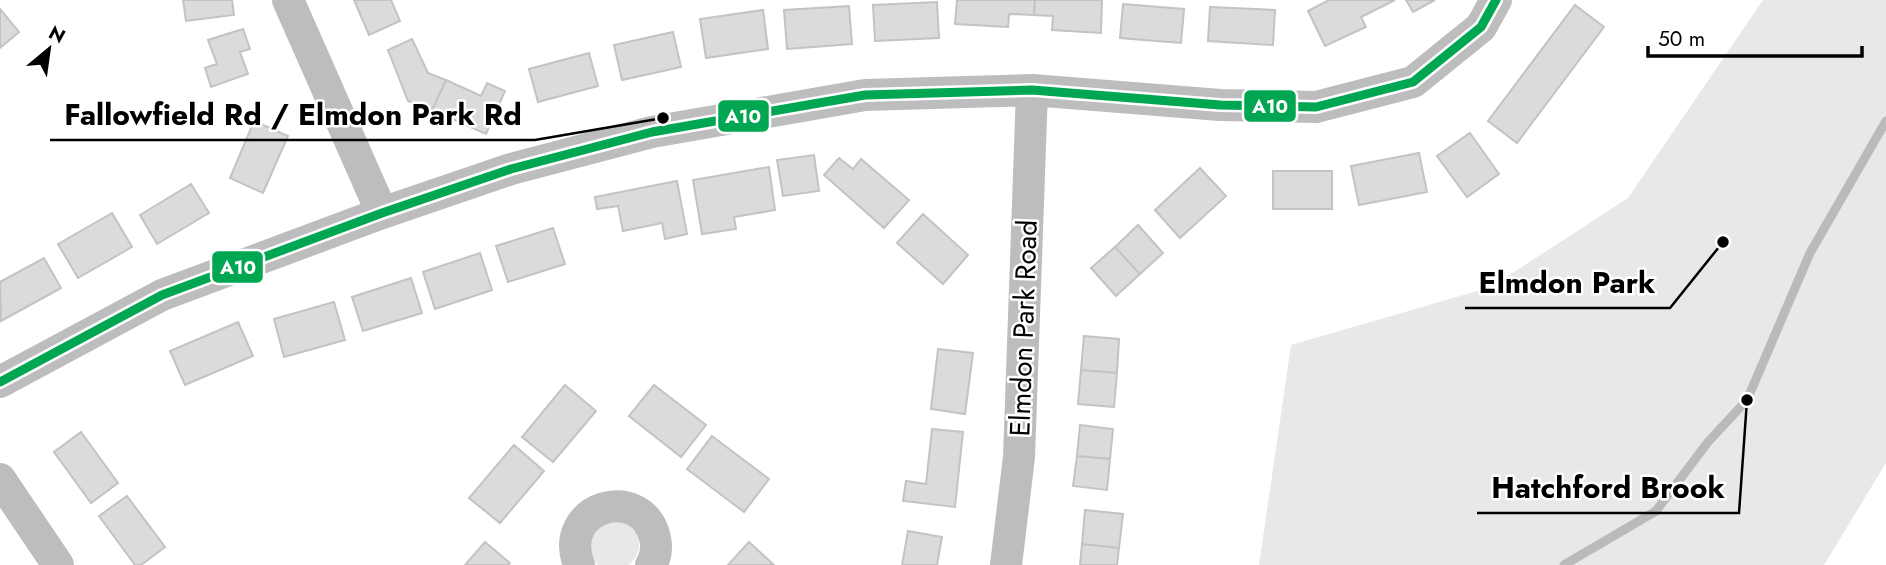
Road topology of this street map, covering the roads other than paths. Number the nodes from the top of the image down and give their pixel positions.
1 (288, 0) edge
2 (1496, 0) edge
3 (1032, 90) junction
4 (382, 213) junction
5 (0, 382) edge
6 (0, 479) edge
7 (58, 565) edge
8 (579, 565) edge
9 (651, 565) edge
10 (1006, 565) edge

1 - 4 street
2 - 3 street
3 - 4 street
3 - 10 street, Elmdon Park Road
4 - 5 street
6 - 7 street
8 - 9 street

